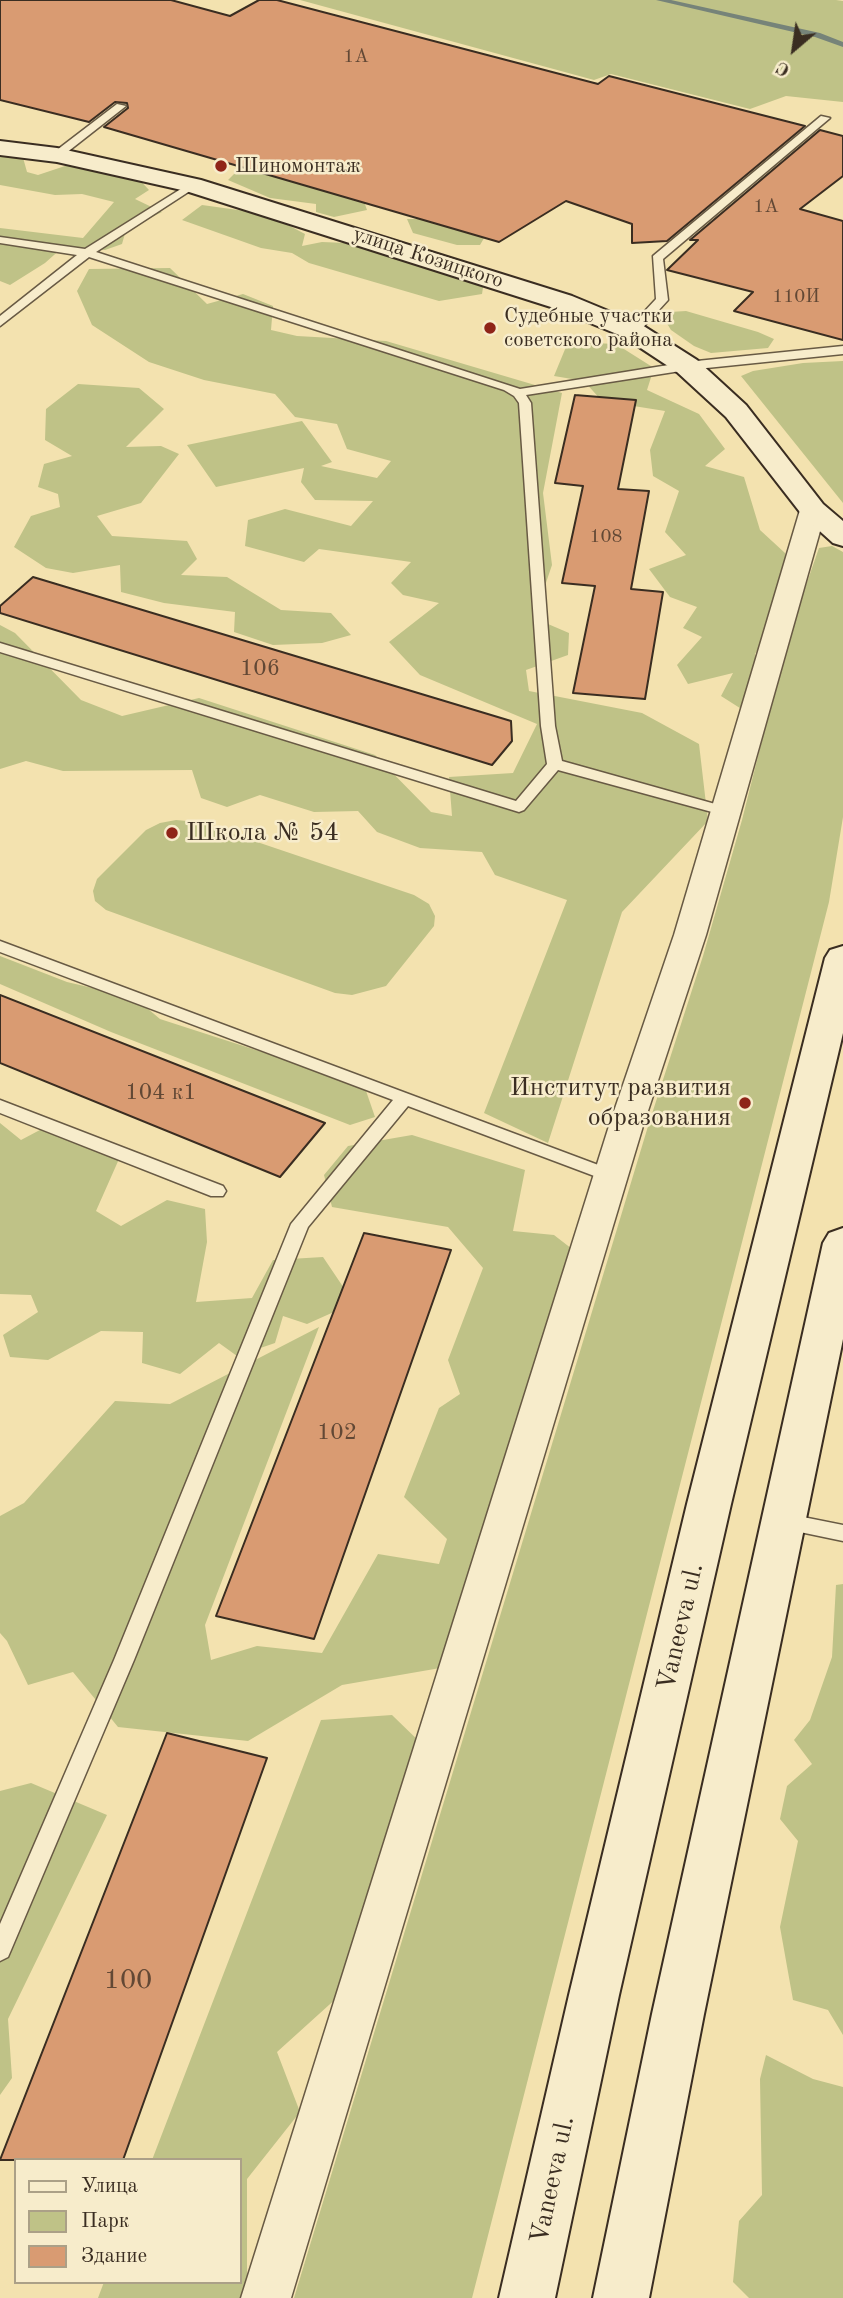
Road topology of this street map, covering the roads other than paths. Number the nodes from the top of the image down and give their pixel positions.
1 (121, 106) dead end
2 (825, 118) dead end
3 (0, 148) edge
4 (57, 155) junction
5 (192, 185) junction
6 (0, 240) edge
7 (87, 253) junction
8 (0, 322) edge
9 (633, 331) junction
10 (843, 350) edge
11 (688, 366) junction
12 (518, 393) junction
13 (804, 498) junction
14 (843, 537) edge
15 (0, 647) edge
16 (555, 764) junction
17 (728, 813) junction
18 (0, 946) edge
19 (843, 958) edge
20 (404, 1099) junction
21 (0, 1106) edge
22 (611, 1176) junction
23 (217, 1191) dead end
24 (843, 1243) edge
25 (783, 1521) junction
26 (843, 1533) edge
27 (0, 1950) edge
28 (266, 2298) edge
29 (527, 2298) edge
30 (621, 2298) edge

1 - 4 lane
2 - 9 lane
3 - 4 main road, улица Козицкого
4 - 5 main road, улица Козицкого
5 - 7 lane
5 - 9 main road, улица Козицкого
6 - 7 lane
7 - 8 lane
7 - 12 lane
9 - 11 main road, улица Козицкого
10 - 11 lane
11 - 12 lane
11 - 13 main road, улица Козицкого
12 - 16 lane
13 - 14 main road, улица Козицкого
13 - 17 street
15 - 16 lane
16 - 17 lane
17 - 22 street
18 - 20 lane
19 - 29 main road, Vaneeva ul.
20 - 22 lane
20 - 27 lane
21 - 23 lane
22 - 28 street
24 - 25 main road
25 - 26 lane
25 - 30 main road

